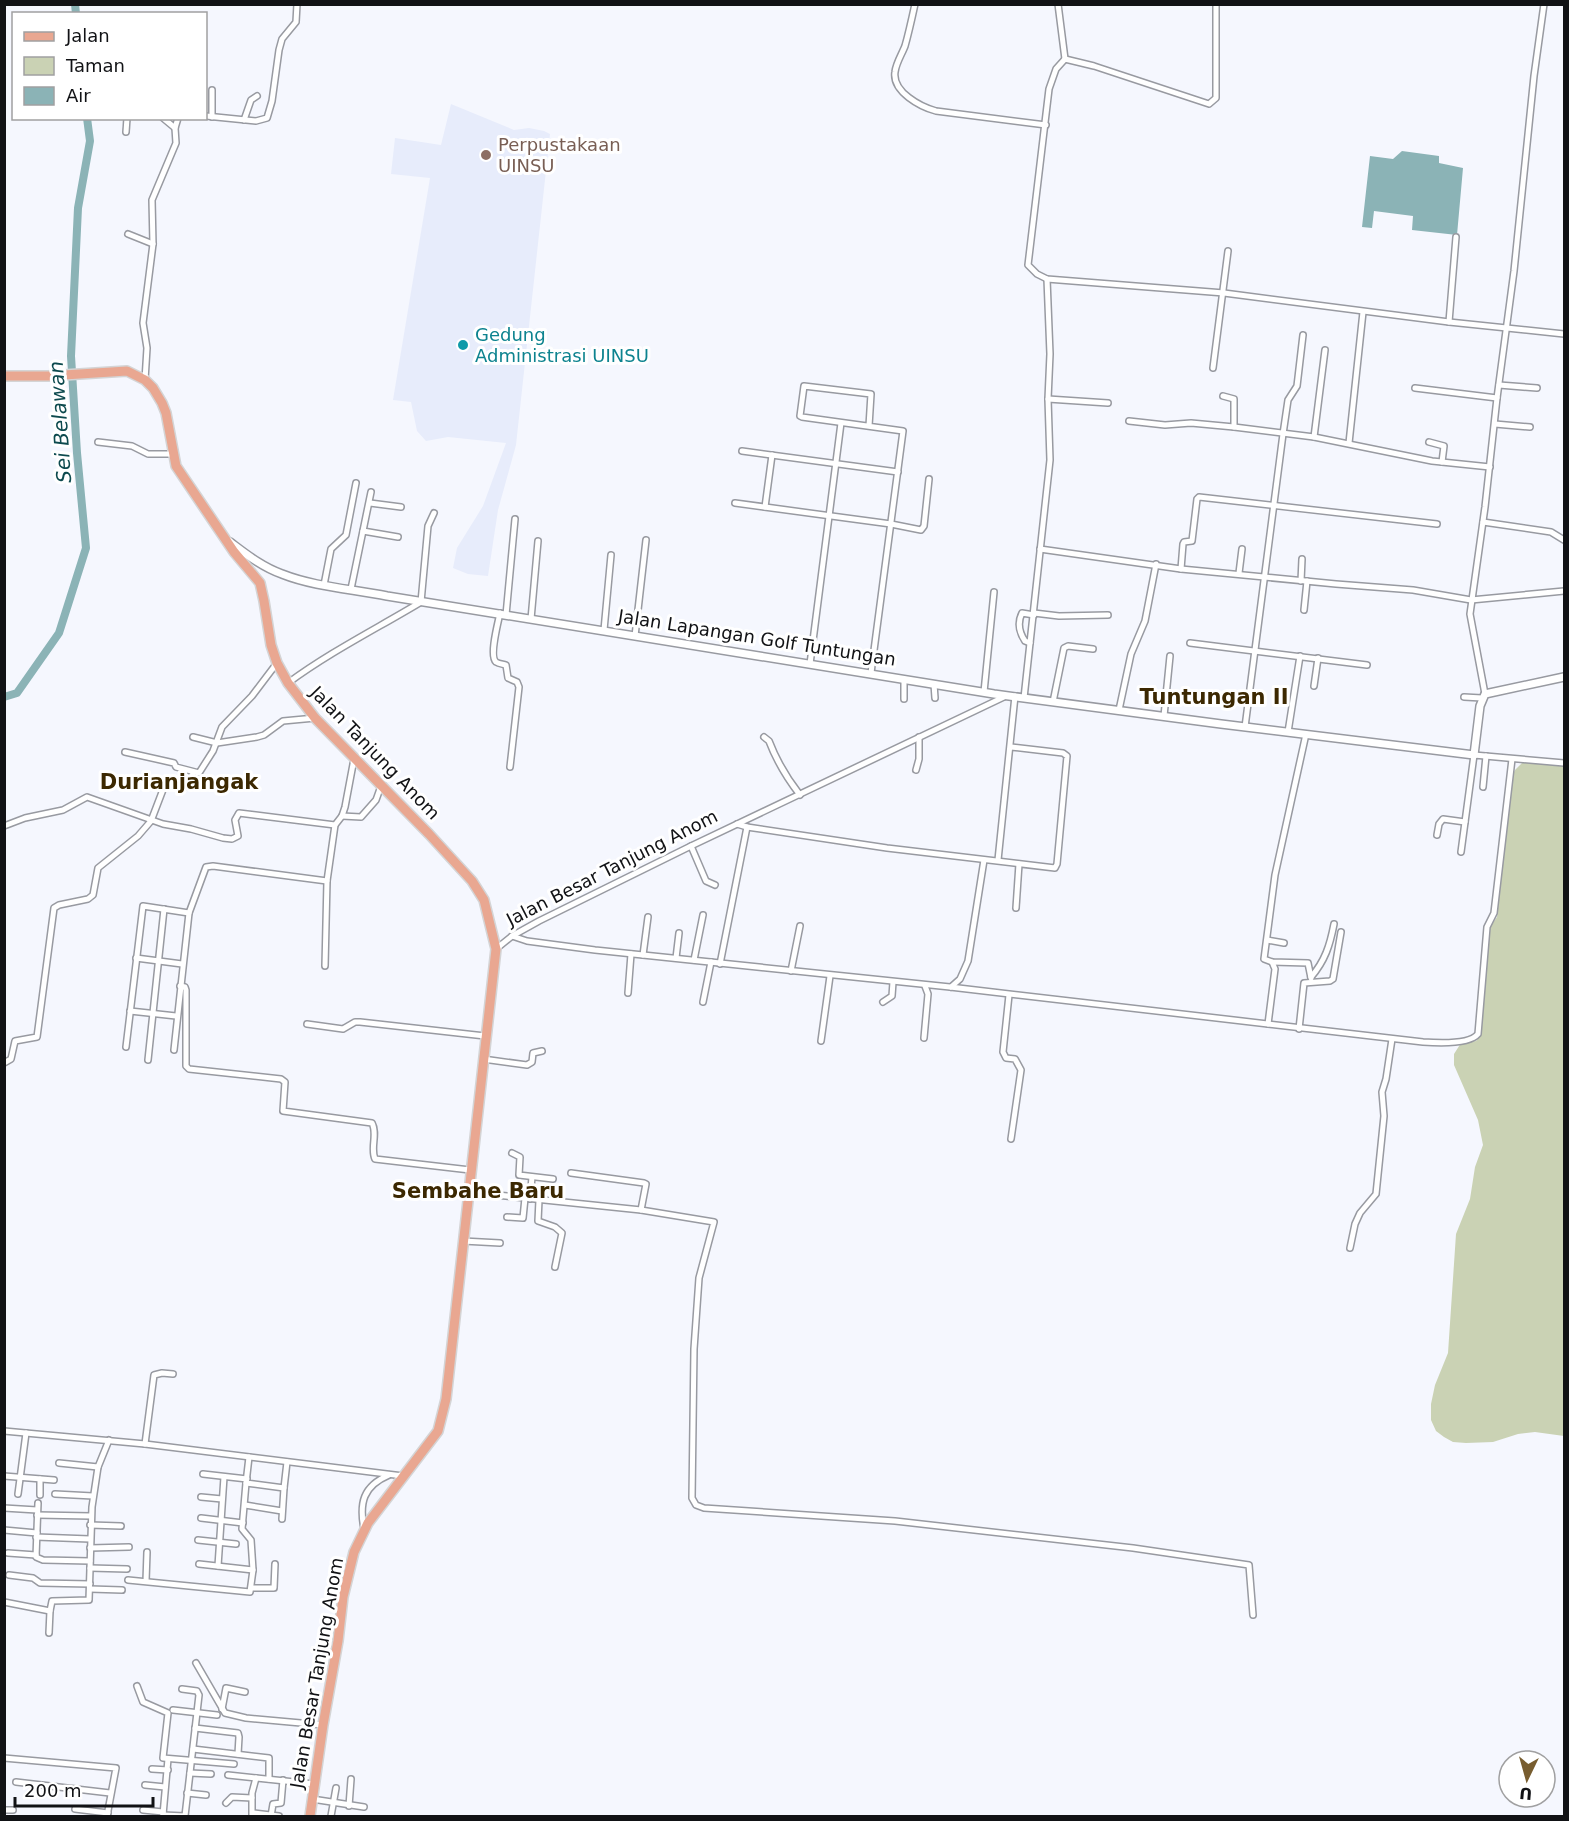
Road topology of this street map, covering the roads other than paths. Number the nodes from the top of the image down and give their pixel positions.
1 (297, 4) edge
2 (915, 4) edge
3 (1058, 4) edge
4 (1216, 4) edge
5 (1544, 4) edge
6 (1065, 59) junction
7 (212, 90) dead end
8 (257, 96) dead end
9 (209, 116) edge
10 (127, 120) edge
11 (165, 120) edge
12 (177, 120) edge
13 (244, 120) junction
14 (1046, 125) junction
15 (175, 128) junction
16 (126, 132) dead end
17 (128, 234) dead end
18 (1456, 237) dead end
19 (153, 244) junction
20 (1228, 250) dead end
21 (1047, 279) junction
22 (1224, 293) junction
23 (1363, 312) junction
24 (1449, 322) junction
25 (1506, 328) junction
26 (1564, 334) edge
27 (1303, 335) dead end
28 (1325, 350) dead end
29 (1213, 368) dead end
30 (4, 376) edge
31 (145, 380) junction
32 (1499, 385) junction
33 (1538, 387) dead end
34 (1415, 388) dead end
35 (1223, 396) dead end
36 (1497, 398) junction
37 (1048, 399) junction
38 (1108, 403) dead end
39 (1129, 422) dead end
40 (841, 423) junction
41 (1495, 424) junction
42 (869, 426) junction
43 (1234, 427) junction
44 (1530, 427) dead end
45 (1283, 434) junction
46 (1314, 437) junction
47 (98, 442) dead end
48 (1429, 442) dead end
49 (1349, 443) junction
50 (742, 451) dead end
51 (172, 454) junction
52 (772, 455) junction
53 (1442, 462) junction
54 (836, 464) junction
55 (1490, 467) junction
56 (898, 472) junction
57 (929, 479) dead end
58 (356, 483) dead end
59 (371, 492) dead end
60 (370, 503) junction
61 (735, 503) dead end
62 (1275, 505) junction
63 (401, 507) dead end
64 (765, 507) junction
65 (434, 513) dead end
66 (830, 517) junction
67 (515, 519) dead end
68 (1483, 522) junction
69 (891, 524) junction
70 (1437, 524) dead end
71 (363, 531) junction
72 (398, 537) dead end
73 (646, 540) dead end
74 (1564, 540) edge
75 (228, 541) junction
76 (538, 541) dead end
77 (1040, 549) junction
78 (1242, 549) dead end
79 (611, 555) dead end
80 (1302, 559) dead end
81 (1156, 564) junction
82 (1180, 568) junction
83 (1239, 573) junction
84 (1266, 576) junction
85 (1304, 581) junction
86 (324, 585) junction
87 (351, 589) junction
88 (1564, 591) edge
89 (993, 592) dead end
90 (1471, 600) junction
91 (421, 602) junction
92 (1304, 610) dead end
93 (503, 614) junction
94 (1034, 614) junction
95 (1108, 615) dead end
96 (531, 619) junction
97 (604, 630) junction
98 (635, 636) junction
99 (1030, 643) junction
100 (1190, 643) dead end
101 (1093, 649) dead end
102 (1255, 651) junction
103 (1170, 656) dead end
104 (1299, 656) junction
105 (1318, 658) junction
106 (277, 663) junction
107 (810, 664) junction
108 (1367, 665) dead end
109 (871, 673) junction
110 (1564, 677) edge
111 (903, 678) junction
112 (288, 683) junction
113 (934, 684) junction
114 (1314, 686) dead end
115 (984, 692) junction
116 (1010, 696) junction
117 (1483, 696) junction
118 (1464, 697) dead end
119 (934, 698) dead end
120 (1024, 698) junction
121 (904, 699) dead end
122 (1053, 702) junction
123 (1119, 710) junction
124 (1164, 716) junction
125 (315, 718) junction
126 (1245, 727) junction
127 (1288, 732) junction
128 (1306, 734) junction
129 (193, 737) dead end
130 (764, 737) dead end
131 (919, 737) junction
132 (217, 743) junction
133 (1011, 747) junction
134 (125, 752) dead end
135 (1474, 755) junction
136 (1486, 756) junction
137 (354, 759) junction
138 (1512, 759) junction
139 (1564, 764) edge
140 (510, 767) dead end
141 (916, 770) dead end
142 (193, 772) junction
143 (381, 786) junction
144 (1483, 787) dead end
145 (800, 795) junction
146 (342, 816) junction
147 (152, 821) junction
148 (1465, 822) junction
149 (737, 824) junction
150 (335, 825) junction
151 (4, 826) edge
152 (747, 827) junction
153 (1437, 835) dead end
154 (692, 846) junction
155 (1461, 852) dead end
156 (984, 860) junction
157 (998, 860) junction
158 (1019, 864) junction
159 (327, 880) junction
160 (715, 885) dead end
161 (1016, 908) dead end
162 (164, 909) junction
163 (189, 913) junction
164 (703, 915) dead end
165 (648, 916) dead end
166 (1334, 924) dead end
167 (800, 926) dead end
168 (1341, 932) dead end
169 (678, 933) dead end
170 (512, 936) junction
171 (1267, 940) junction
172 (1284, 943) dead end
173 (496, 949) junction
174 (631, 954) junction
175 (643, 955) junction
176 (136, 958) junction
177 (676, 958) junction
178 (694, 960) junction
179 (158, 961) junction
180 (1272, 962) junction
181 (711, 963) junction
182 (182, 964) junction
183 (720, 964) junction
184 (325, 966) dead end
185 (791, 971) junction
186 (830, 976) junction
187 (1310, 980) junction
188 (893, 982) junction
189 (180, 986) junction
190 (925, 986) junction
191 (950, 987) junction
192 (628, 993) dead end
193 (1009, 995) junction
194 (703, 1002) dead end
195 (883, 1002) dead end
196 (130, 1011) junction
197 (152, 1013) junction
198 (176, 1016) junction
199 (307, 1024) dead end
200 (1268, 1024) junction
201 (1299, 1029) junction
202 (485, 1036) junction
203 (924, 1038) dead end
204 (1392, 1039) junction
205 (821, 1041) dead end
206 (126, 1047) dead end
207 (174, 1050) dead end
208 (543, 1051) dead end
209 (483, 1059) junction
210 (148, 1060) dead end
211 (4, 1063) edge
212 (1011, 1139) dead end
213 (512, 1153) dead end
214 (470, 1170) junction
215 (571, 1173) dead end
216 (532, 1177) junction
217 (553, 1179) dead end
218 (468, 1192) junction
219 (527, 1199) junction
220 (539, 1200) junction
221 (641, 1210) junction
222 (507, 1217) dead end
223 (463, 1241) junction
224 (500, 1243) dead end
225 (1350, 1248) dead end
226 (555, 1267) dead end
227 (173, 1374) dead end
228 (4, 1431) edge
229 (26, 1433) junction
230 (109, 1440) junction
231 (145, 1444) junction
232 (249, 1458) junction
233 (287, 1462) junction
234 (59, 1463) dead end
235 (98, 1467) junction
236 (203, 1474) dead end
237 (391, 1474) junction
238 (4, 1476) edge
239 (224, 1476) junction
240 (402, 1476) junction
241 (19, 1478) junction
242 (40, 1479) junction
243 (54, 1480) dead end
244 (246, 1481) junction
245 (284, 1488) junction
246 (18, 1494) dead end
247 (55, 1494) dead end
248 (40, 1495) dead end
249 (93, 1496) junction
250 (201, 1497) dead end
251 (222, 1499) junction
252 (244, 1505) junction
253 (4, 1508) edge
254 (37, 1510) junction
255 (282, 1511) junction
256 (91, 1516) junction
257 (201, 1518) dead end
258 (282, 1519) dead end
259 (220, 1520) junction
260 (243, 1523) junction
261 (90, 1525) junction
262 (121, 1526) dead end
263 (364, 1529) junction
264 (4, 1530) edge
265 (37, 1535) junction
266 (90, 1539) junction
267 (198, 1540) dead end
268 (218, 1542) junction
269 (236, 1544) dead end
270 (129, 1547) dead end
271 (90, 1548) junction
272 (147, 1552) dead end
273 (8, 1553) dead end
274 (36, 1555) junction
275 (90, 1564) junction
276 (199, 1564) dead end
277 (275, 1564) dead end
278 (218, 1566) junction
279 (127, 1569) dead end
280 (253, 1570) junction
281 (9, 1575) dead end
282 (128, 1580) dead end
283 (146, 1581) junction
284 (90, 1586) junction
285 (251, 1588) junction
286 (122, 1590) dead end
287 (4, 1602) edge
288 (50, 1611) junction
289 (1253, 1615) dead end
290 (49, 1633) dead end
291 (196, 1663) dead end
292 (137, 1686) dead end
293 (182, 1689) dead end
294 (245, 1692) dead end
295 (222, 1709) junction
296 (173, 1710) dead end
297 (196, 1713) junction
298 (217, 1716) dead end
299 (323, 1725) junction
300 (195, 1728) junction
301 (193, 1749) junction
302 (238, 1754) junction
303 (4, 1758) edge
304 (168, 1759) junction
305 (191, 1761) junction
306 (234, 1764) dead end
307 (152, 1769) dead end
308 (168, 1770) junction
309 (190, 1773) junction
310 (211, 1774) dead end
311 (228, 1775) dead end
312 (256, 1778) junction
313 (269, 1779) junction
314 (351, 1779) dead end
315 (283, 1780) junction
316 (16, 1782) dead end
317 (314, 1784) junction
318 (145, 1785) dead end
319 (165, 1787) junction
320 (336, 1788) dead end
321 (111, 1793) junction
322 (187, 1793) junction
323 (206, 1795) dead end
324 (252, 1798) junction
325 (312, 1799) junction
326 (226, 1803) dead end
327 (332, 1803) junction
328 (349, 1806) junction
329 (364, 1808) dead end
330 (75, 1809) dead end
331 (4, 1810) edge
332 (13, 1810) dead end
333 (143, 1810) dead end
334 (163, 1814) edge
335 (108, 1815) edge
336 (252, 1815) edge
337 (185, 1816) edge
338 (271, 1816) edge
339 (279, 1816) edge
340 (310, 1816) edge
341 (331, 1816) edge

1 - 13 street
2 - 14 street
3 - 6 street
4 - 6 street
5 - 25 street
6 - 14 street
7 - 9 street
8 - 13 street
9 - 13 street
10 - 16 street
11 - 15 street
12 - 15 street
14 - 21 street
15 - 19 street
17 - 19 street
18 - 24 street
19 - 31 street
20 - 22 street
21 - 22 street
21 - 37 street
22 - 23 street
22 - 29 street
23 - 24 street
23 - 49 street
24 - 25 street
25 - 26 street
25 - 32 street
27 - 45 street
28 - 46 street
30 - 31 main road
31 - 51 main road, Jalan Lapangan Golf Tuntungan
32 - 33 street
32 - 36 street
34 - 36 street
35 - 43 street
36 - 41 street
37 - 38 street
37 - 77 street
39 - 43 street
40 - 42 street
40 - 42 street
40 - 54 street
41 - 44 street
41 - 55 street
42 - 56 street
43 - 45 street
45 - 46 street
45 - 62 street
46 - 49 street
47 - 51 street
48 - 53 street
49 - 53 street
50 - 52 street
51 - 75 main road, Jalan Lapangan Golf Tuntungan
52 - 54 street
52 - 64 street
53 - 55 street
54 - 56 street
54 - 66 street
55 - 68 street
56 - 69 street
57 - 69 street
58 - 86 street
59 - 60 street
60 - 63 street
60 - 71 street
61 - 64 street
62 - 70 street
62 - 82 street
62 - 84 street
64 - 66 street
65 - 91 street
66 - 69 street
66 - 107 street
67 - 93 street
68 - 74 street
68 - 90 street
69 - 109 street
71 - 72 street
71 - 87 street
73 - 98 street
75 - 86 street, Jalan Lapangan Golf Tuntungan
75 - 106 main road, Jalan Tanjung Anom
76 - 96 street
77 - 81 street
77 - 94 street
78 - 83 street
79 - 97 street
80 - 85 street
81 - 82 street
81 - 123 street
82 - 83 street
83 - 84 street
84 - 85 street
84 - 102 street
85 - 90 street
85 - 92 street
86 - 87 street, Jalan Lapangan Golf Tuntungan
87 - 91 street, Jalan Lapangan Golf Tuntungan
88 - 90 street
89 - 115 street
90 - 117 street
91 - 93 street, Jalan Lapangan Golf Tuntungan
91 - 112 street
93 - 96 street, Jalan Lapangan Golf Tuntungan
93 - 140 street
94 - 95 street
94 - 99 street
94 - 99 street
96 - 97 street, Jalan Lapangan Golf Tuntungan
97 - 98 street, Jalan Lapangan Golf Tuntungan
98 - 107 street, Jalan Lapangan Golf Tuntungan
99 - 120 street
100 - 102 street
101 - 122 street
102 - 104 street
102 - 126 street
103 - 124 street
104 - 105 street
104 - 127 street
105 - 108 street
105 - 114 street
106 - 112 main road, Jalan Tanjung Anom
106 - 132 street
107 - 109 street, Jalan Lapangan Golf Tuntungan
109 - 111 street, Jalan Lapangan Golf Tuntungan
110 - 117 street
111 - 113 street, Jalan Lapangan Golf Tuntungan
111 - 121 street
112 - 125 main road, Jalan Tanjung Anom
113 - 115 street, Jalan Lapangan Golf Tuntungan
113 - 119 street
115 - 116 street, Jalan Lapangan Golf Tuntungan
116 - 120 street, Jalan Lapangan Golf Tuntungan
116 - 131 street, Jalan Besar Tanjung Anom
116 - 133 street
117 - 118 street
117 - 135 street
120 - 122 street, Jalan Lapangan Golf Tuntungan
122 - 123 street, Jalan Lapangan Golf Tuntungan
123 - 124 street, Jalan Lapangan Golf Tuntungan
124 - 126 street, Jalan Lapangan Golf Tuntungan
125 - 132 street
125 - 137 main road, Jalan Tanjung Anom
126 - 127 street, Jalan Lapangan Golf Tuntungan
127 - 128 street, Jalan Lapangan Golf Tuntungan
128 - 135 street, Jalan Lapangan Golf Tuntungan
128 - 171 street
129 - 132 street
130 - 145 street
131 - 141 street
131 - 145 street, Jalan Besar Tanjung Anom
132 - 142 street
133 - 157 street
133 - 158 street
134 - 142 street
135 - 136 street
135 - 148 street
136 - 138 street
136 - 144 street
137 - 143 main road, Jalan Tanjung Anom
137 - 146 street
138 - 139 street
138 - 204 street
142 - 147 street
143 - 146 street
143 - 173 main road, Jalan Tanjung Anom
145 - 149 street, Jalan Besar Tanjung Anom
146 - 150 street
147 - 150 street
147 - 151 street
147 - 211 street
148 - 153 street
148 - 155 street
149 - 152 street
149 - 154 street, Jalan Besar Tanjung Anom
150 - 159 street
152 - 156 street
152 - 183 street
154 - 160 street
154 - 170 street, Jalan Besar Tanjung Anom
156 - 157 street
156 - 191 street
157 - 158 street
158 - 161 street
159 - 163 street
159 - 184 street
162 - 163 street
162 - 176 street
162 - 179 street
163 - 182 street
164 - 178 street
165 - 175 street
166 - 187 street
167 - 185 street
168 - 187 street
169 - 177 street
170 - 173 street, Jalan Besar Tanjung Anom
170 - 174 street
171 - 172 street
171 - 180 street
173 - 202 main road, Jalan Besar Tanjung Anom
174 - 175 street
174 - 192 street
175 - 177 street
176 - 179 street
176 - 196 street
177 - 178 street
178 - 181 street
179 - 182 street
179 - 197 street
180 - 187 street
180 - 200 street
181 - 183 street
181 - 194 street
182 - 189 street
183 - 185 street
185 - 186 street
186 - 188 street
186 - 205 street
187 - 201 street
188 - 190 street
188 - 195 street
189 - 198 street
189 - 214 street
190 - 191 street
190 - 203 street
191 - 193 street
193 - 200 street
193 - 212 street
196 - 197 street
196 - 206 street
197 - 198 street
197 - 210 street
198 - 207 street
199 - 202 street
200 - 201 street
201 - 204 street
202 - 209 main road, Jalan Besar Tanjung Anom
204 - 225 street
208 - 209 street
209 - 214 main road, Jalan Besar Tanjung Anom
213 - 216 street
214 - 218 main road, Jalan Besar Tanjung Anom
215 - 221 street
216 - 217 street
216 - 219 street
218 - 219 street
218 - 223 main road, Jalan Besar Tanjung Anom
219 - 220 street
219 - 222 street
220 - 221 street
220 - 226 street
221 - 289 street
223 - 224 street
223 - 240 main road, Jalan Besar Tanjung Anom
227 - 231 street
228 - 229 street
229 - 230 street
229 - 241 street
230 - 231 street
230 - 235 street
231 - 232 street
232 - 233 street
232 - 244 street
233 - 237 street
233 - 245 street
234 - 235 street
235 - 249 street
236 - 239 street
237 - 240 street
237 - 263 street
238 - 241 street
239 - 244 street
239 - 251 street
240 - 263 main road, Jalan Besar Tanjung Anom
241 - 242 street
241 - 246 street
242 - 243 street
242 - 248 street
244 - 245 street
244 - 252 street
245 - 255 street
247 - 249 street
249 - 256 street
250 - 251 street
251 - 259 street
252 - 255 street
252 - 260 street
253 - 254 street
254 - 256 street
254 - 265 street
255 - 258 street
256 - 261 street
257 - 259 street
259 - 260 street
259 - 268 street
260 - 280 street
261 - 262 street
261 - 266 street
263 - 299 main road, Jalan Besar Tanjung Anom
264 - 265 street
265 - 266 street
265 - 274 street
266 - 271 street
267 - 268 street
268 - 269 street
268 - 278 street
270 - 271 street
271 - 275 street
272 - 283 street
273 - 274 street
274 - 275 street
275 - 279 street
275 - 284 street
276 - 278 street
277 - 285 street
278 - 280 street
280 - 285 street
281 - 284 street
282 - 283 street
283 - 285 street
284 - 286 street
284 - 288 street
287 - 288 street
288 - 290 street
291 - 295 street
292 - 304 street
293 - 297 street
294 - 295 street
295 - 299 street
296 - 297 street
297 - 298 street
297 - 300 street
299 - 317 main road, Jalan Besar Tanjung Anom
300 - 301 street
300 - 302 street
301 - 302 street
301 - 305 street
302 - 313 street
303 - 321 street
304 - 305 street
304 - 308 street
305 - 306 street
305 - 309 street
307 - 308 street
308 - 319 street
309 - 310 street
309 - 322 street
311 - 312 street
312 - 313 street
312 - 324 street
313 - 315 street
314 - 328 street
315 - 317 street
315 - 338 street
316 - 321 street
317 - 325 main road, Jalan Besar Tanjung Anom
318 - 319 street
319 - 334 street
320 - 327 street
321 - 335 street
322 - 323 street
322 - 337 street
324 - 326 street
324 - 336 street
325 - 327 street
325 - 340 main road, Jalan Besar Tanjung Anom
327 - 328 street
327 - 341 street
328 - 329 street
330 - 335 street
331 - 332 street
333 - 334 street
334 - 337 street
336 - 338 street
338 - 339 street

